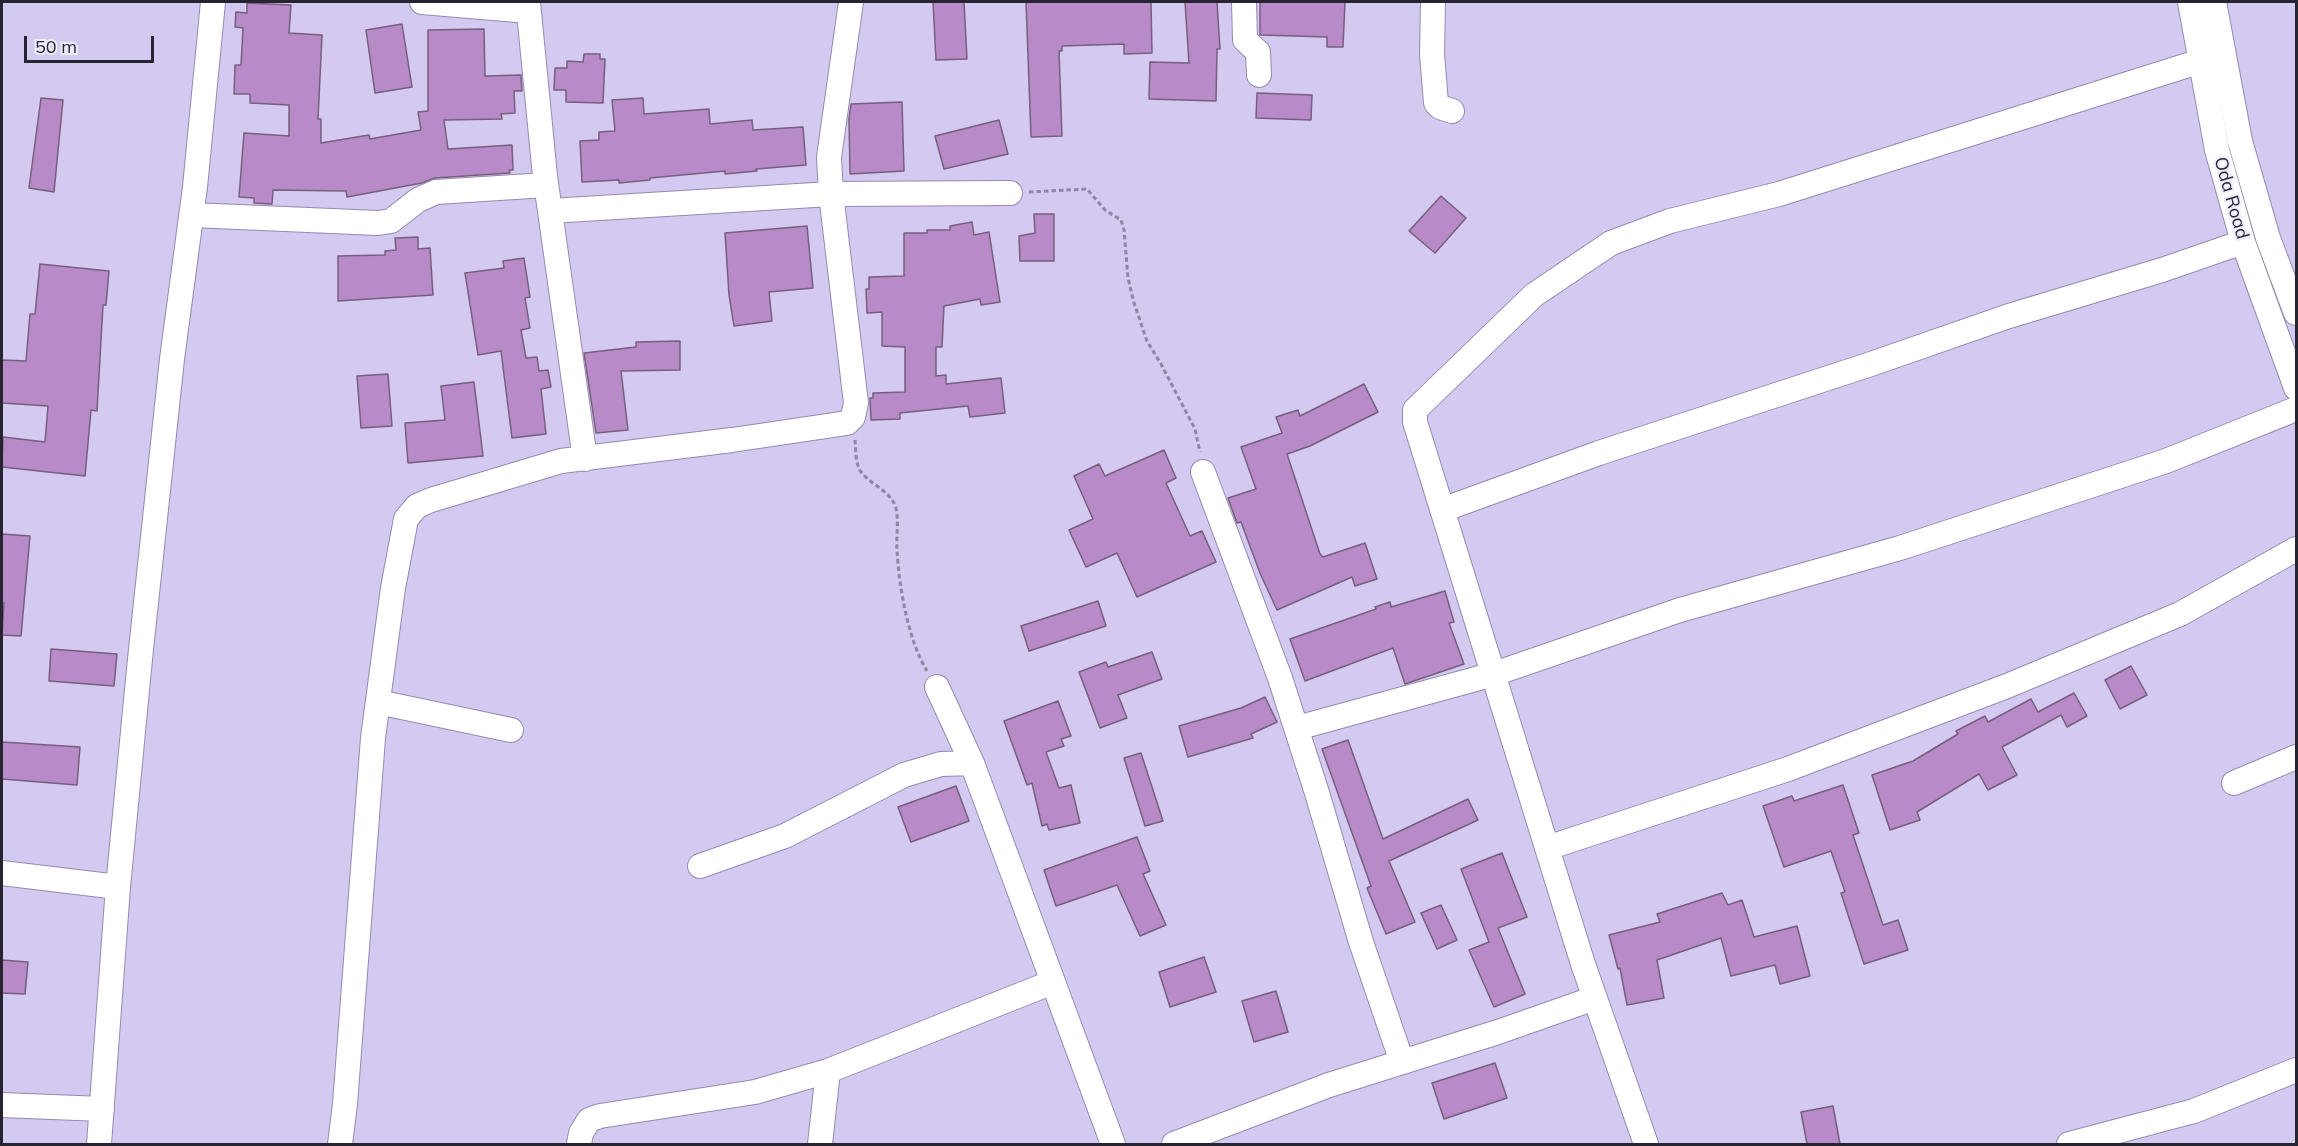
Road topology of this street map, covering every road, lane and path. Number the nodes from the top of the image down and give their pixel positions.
1 (213, 2) edge
2 (422, 2) edge
3 (851, 2) edge
4 (1245, 2) edge
5 (1433, 2) edge
6 (2190, 2) edge
7 (2214, 2) edge
8 (528, 6) edge
9 (2201, 61) junction
10 (1259, 75) dead end
11 (1452, 111) dead end
12 (546, 184) junction
13 (1010, 193) joint
14 (831, 194) junction
15 (550, 212) junction
16 (192, 215) junction
17 (2243, 242) junction
18 (2296, 313) edge
19 (2296, 388) edge
20 (2296, 409) edge
21 (853, 417) junction
22 (585, 459) junction
23 (1203, 472) joint
24 (1442, 510) junction
25 (2296, 549) edge
26 (1494, 674) junction
27 (938, 687) joint
28 (378, 702) junction
29 (1297, 728) junction
30 (511, 730) dead end
31 (2296, 757) edge
32 (972, 763) junction
33 (2234, 783) dead end
34 (1547, 848) junction
35 (700, 866) dead end
36 (2, 873) edge
37 (118, 887) junction
38 (1053, 982) junction
39 (1595, 998) junction
40 (1402, 1062) junction
41 (2296, 1070) edge
42 (828, 1071) junction
43 (2, 1105) edge
44 (102, 1109) junction
45 (99, 1144) edge
46 (340, 1144) edge
47 (579, 1144) edge
48 (820, 1144) edge
49 (1113, 1144) edge
50 (1174, 1144) edge
51 (1646, 1144) edge
52 (2069, 1144) edge

1 - 16 street
2 - 8 street
3 - 14 street
4 - 10 street
5 - 11 street
6 - 9 street, Oda Road
7 - 18 street, Oda Road
8 - 12 street
9 - 17 street, Oda Road
9 - 24 street
12 - 15 street
12 - 16 street
13 - 14 street
13 - 23 path
14 - 15 street
14 - 21 street
15 - 22 street
16 - 37 street
17 - 19 street, Oda Road
17 - 24 street
20 - 26 street
21 - 22 street
21 - 27 path
22 - 28 street
23 - 29 street
24 - 26 street
25 - 34 street
26 - 29 street
26 - 34 street
27 - 32 street
28 - 30 street
28 - 46 street
29 - 40 street
31 - 33 street
32 - 35 street
32 - 38 street
34 - 39 street
36 - 37 street
37 - 44 street
38 - 42 street
38 - 49 street
39 - 40 street
39 - 51 street
40 - 50 street
41 - 52 street
42 - 47 street
42 - 48 street
43 - 44 street
44 - 45 street

